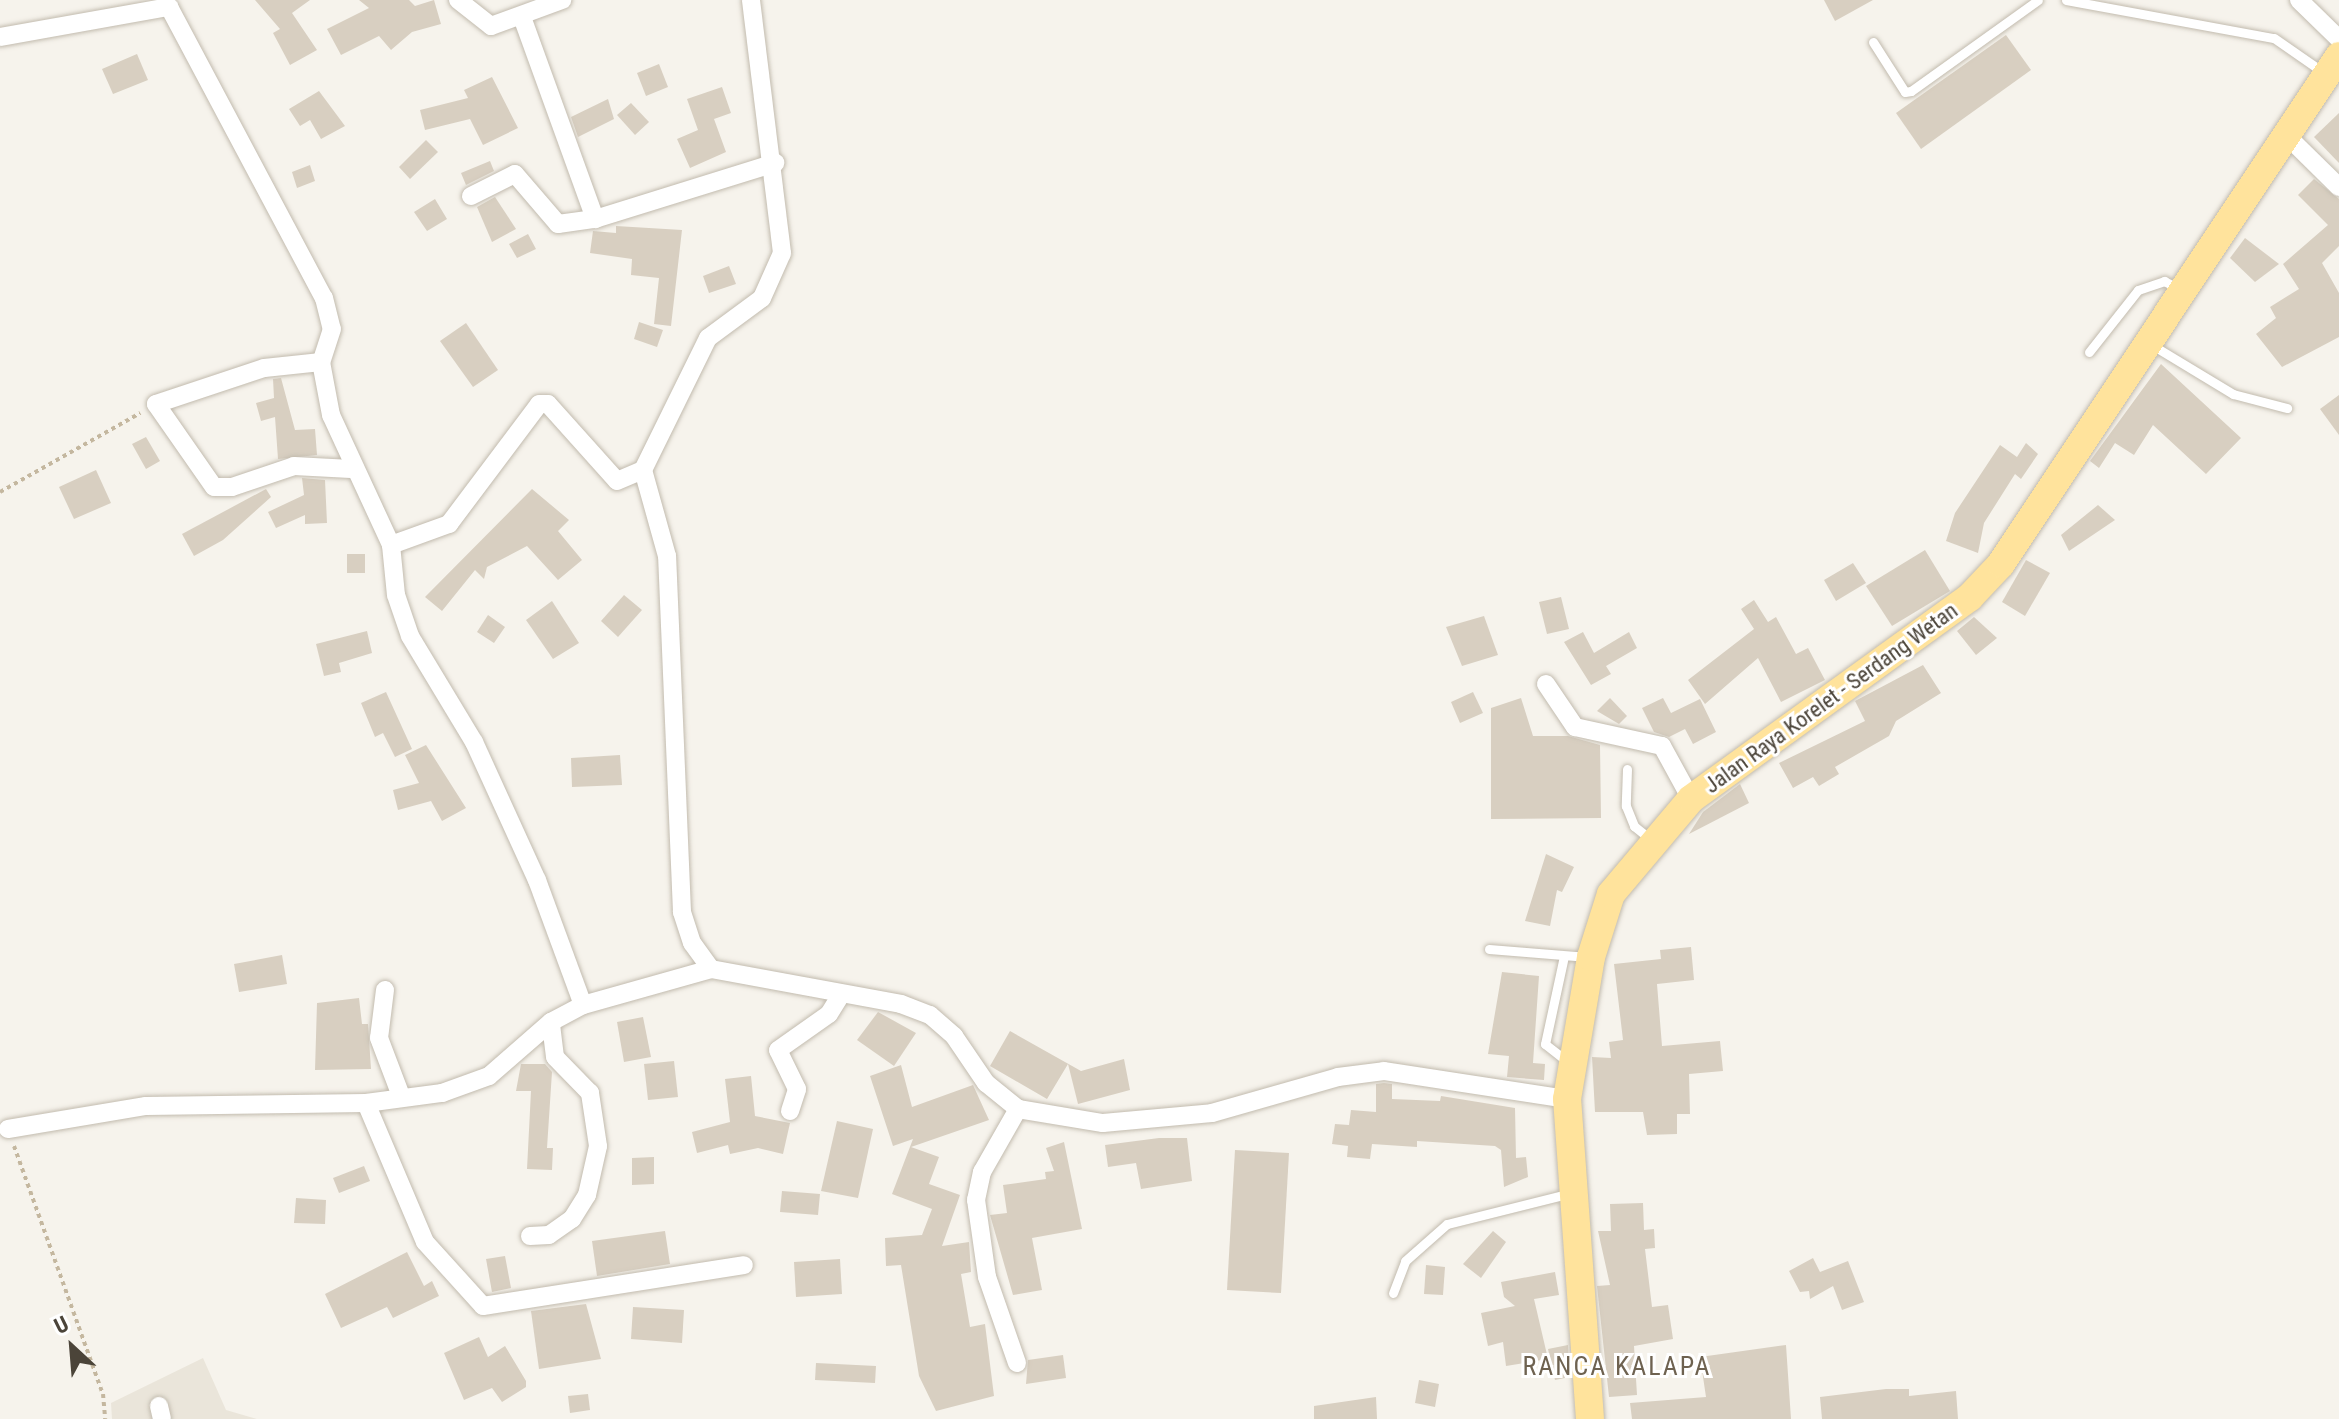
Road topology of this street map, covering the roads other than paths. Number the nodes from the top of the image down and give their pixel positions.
1 (458, 0) edge
2 (562, 0) edge
3 (751, 0) edge
4 (2038, 0) edge
5 (2066, 0) edge
6 (2299, 0) edge
7 (522, 17) junction
8 (0, 37) edge
9 (2339, 39) edge
10 (1873, 42) dead end
11 (2332, 65) edge
12 (2284, 133) junction
13 (775, 163) junction
14 (2339, 187) edge
15 (471, 196) dead end
16 (595, 219) junction
17 (2182, 289) junction
18 (2146, 341) junction
19 (2089, 352) dead end
20 (321, 362) junction
21 (2287, 408) dead end
22 (351, 469) junction
23 (643, 470) junction
24 (391, 545) junction
25 (1546, 684) dead end
26 (1627, 769) dead end
27 (1691, 799) junction
28 (1651, 840) junction
29 (1489, 949) dead end
30 (1578, 956) junction
31 (711, 969) junction
32 (385, 990) dead end
33 (841, 995) junction
34 (583, 1005) junction
35 (551, 1022) junction
36 (401, 1096) junction
37 (1567, 1099) junction
38 (366, 1103) junction
39 (1018, 1109) junction
40 (790, 1111) dead end
41 (4, 1130) edge
42 (1574, 1193) junction
43 (530, 1236) dead end
44 (744, 1265) dead end
45 (1393, 1293) dead end
46 (1017, 1363) dead end
47 (1590, 1419) edge

1 - 7 street
2 - 7 street
3 - 13 street
4 - 10 lane
5 - 11 lane
6 - 9 street
7 - 16 street
8 - 20 street
11 - 12 main road, Jalan Raya Korelet - Serdang Wetan
12 - 14 street
12 - 17 main road, Jalan Raya Korelet - Serdang Wetan
13 - 16 street
13 - 23 street
15 - 16 street
17 - 18 main road, Jalan Raya Korelet - Serdang Wetan
17 - 19 lane
18 - 21 lane
18 - 27 main road, Jalan Raya Korelet - Serdang Wetan
20 - 22 street
20 - 22 street
22 - 24 street
23 - 24 street
23 - 31 street
24 - 34 street
25 - 27 street
26 - 28 lane
27 - 28 main road, Jalan Raya Korelet - Serdang Wetan
28 - 30 main road, Jalan Raya Korelet - Serdang Wetan
29 - 30 lane
30 - 37 main road, Jalan Raya Korelet - Serdang Wetan
31 - 33 street
31 - 34 street
32 - 36 street
33 - 39 street
33 - 40 street
34 - 35 street
35 - 36 street
35 - 43 street
36 - 38 street
37 - 39 street
37 - 42 main road, Jalan Raya Korelet - Serdang Wetan
38 - 41 street
38 - 44 street
39 - 46 street
42 - 45 lane
42 - 47 main road, Jalan Raya Korelet - Serdang Wetan

